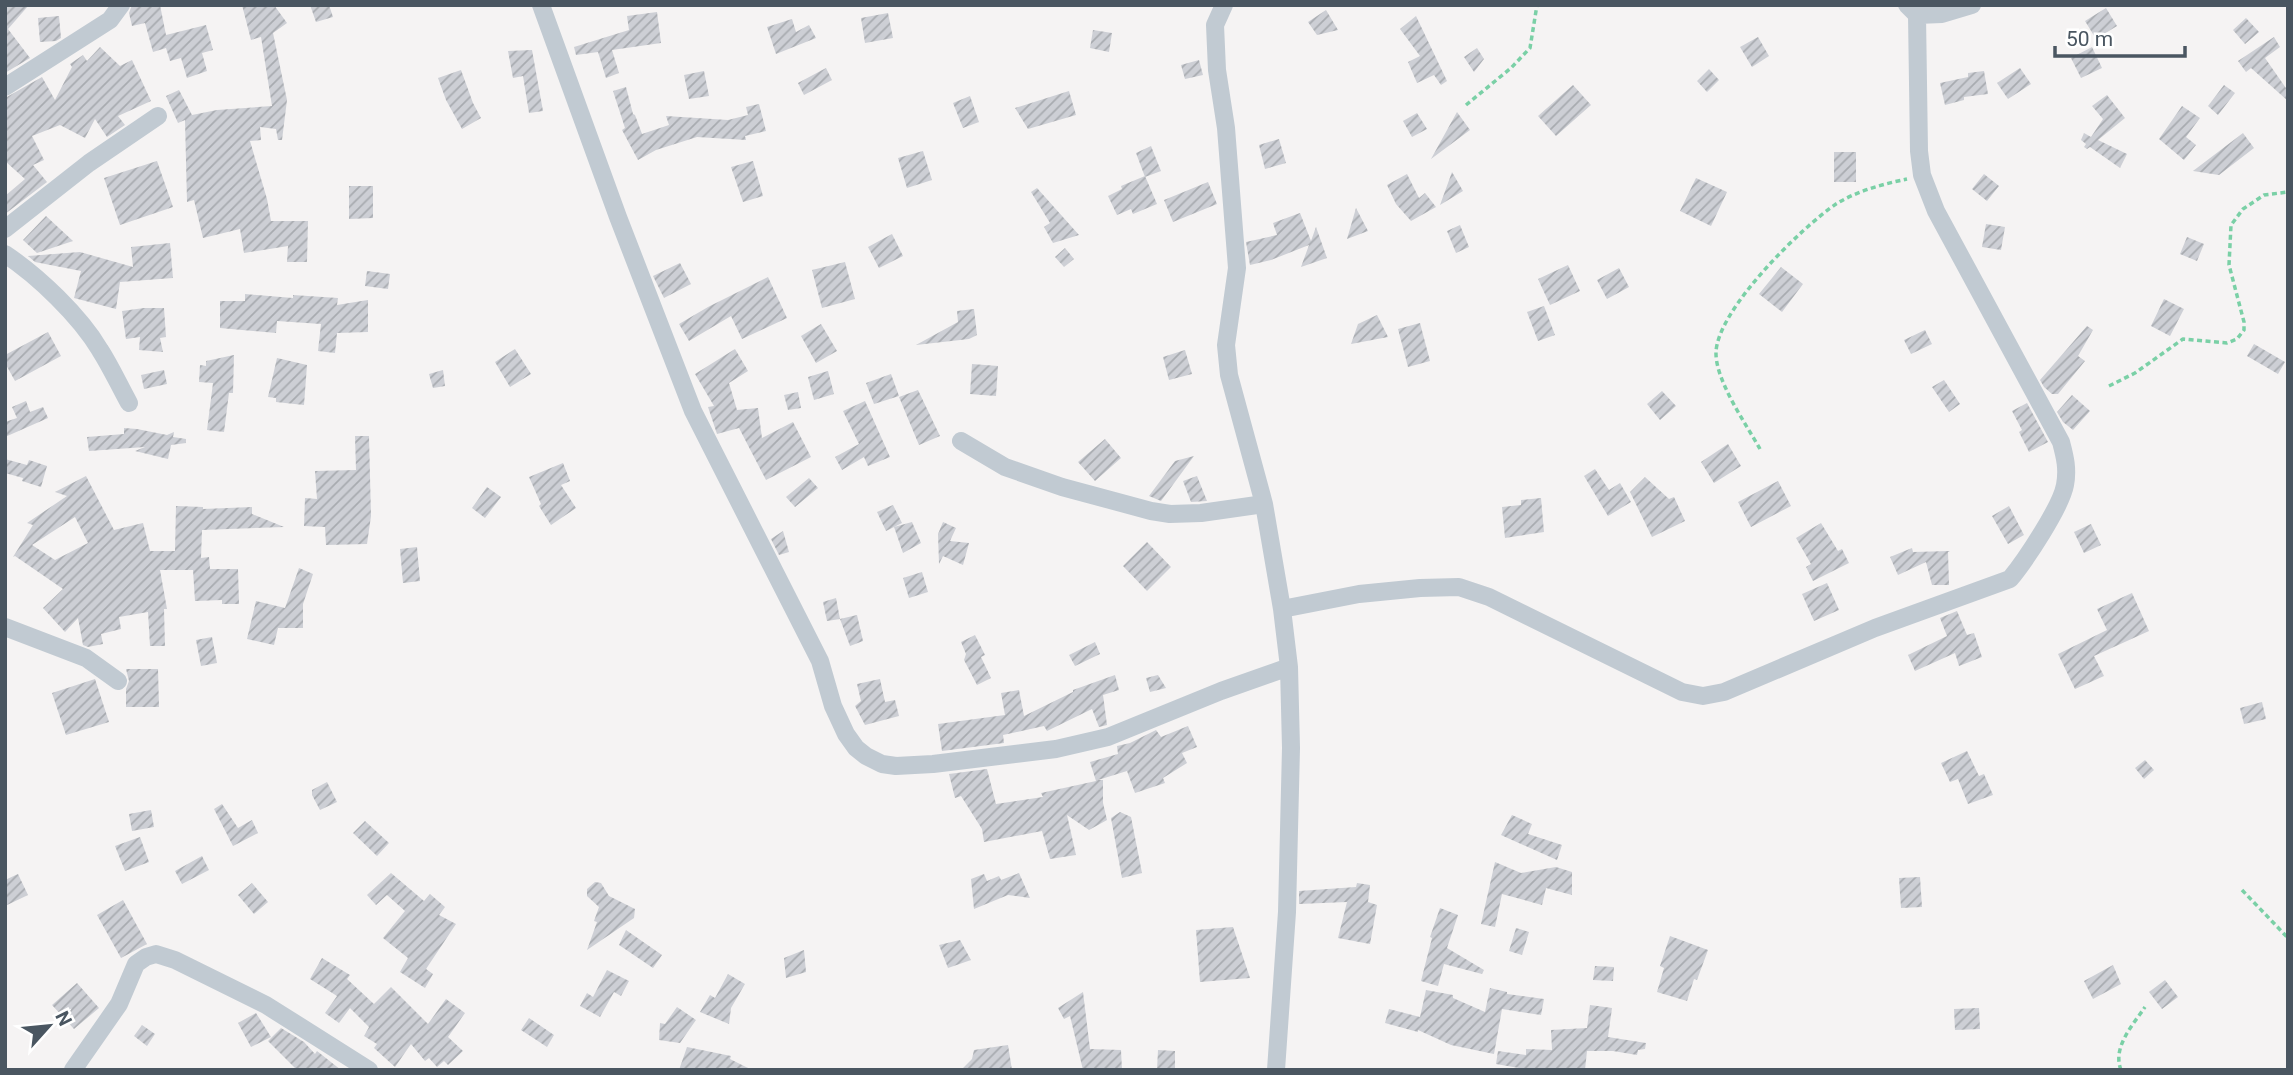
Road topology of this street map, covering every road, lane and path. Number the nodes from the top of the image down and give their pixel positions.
1 (121, 5) edge
2 (541, 5) edge
3 (1224, 5) edge
4 (1537, 5) edge
5 (1972, 5) edge
6 (1912, 10) edge
7 (5, 87) edge
8 (1466, 105) dead end
9 (158, 116) dead end
10 (1922, 175) junction
11 (2288, 192) edge
12 (5, 229) edge
13 (5, 254) edge
14 (2109, 386) dead end
15 (129, 403) dead end
16 (961, 441) dead end
17 (1760, 449) dead end
18 (1264, 504) junction
19 (1282, 609) junction
20 (5, 627) edge
21 (1289, 667) junction
22 (118, 681) dead end
23 (2242, 890) dead end
24 (2288, 938) edge
25 (2145, 1007) dead end
26 (73, 1070) edge
27 (369, 1070) edge
28 (1276, 1070) edge
29 (2121, 1070) edge

1 - 7 street
2 - 21 street
3 - 18 street
4 - 8 path
5 - 6 street
6 - 10 street
9 - 12 street
10 - 17 path
10 - 19 street
11 - 14 path
13 - 15 street
16 - 18 street
18 - 19 street
19 - 21 street
20 - 22 street
21 - 28 street
23 - 24 path
25 - 29 path
26 - 27 street

